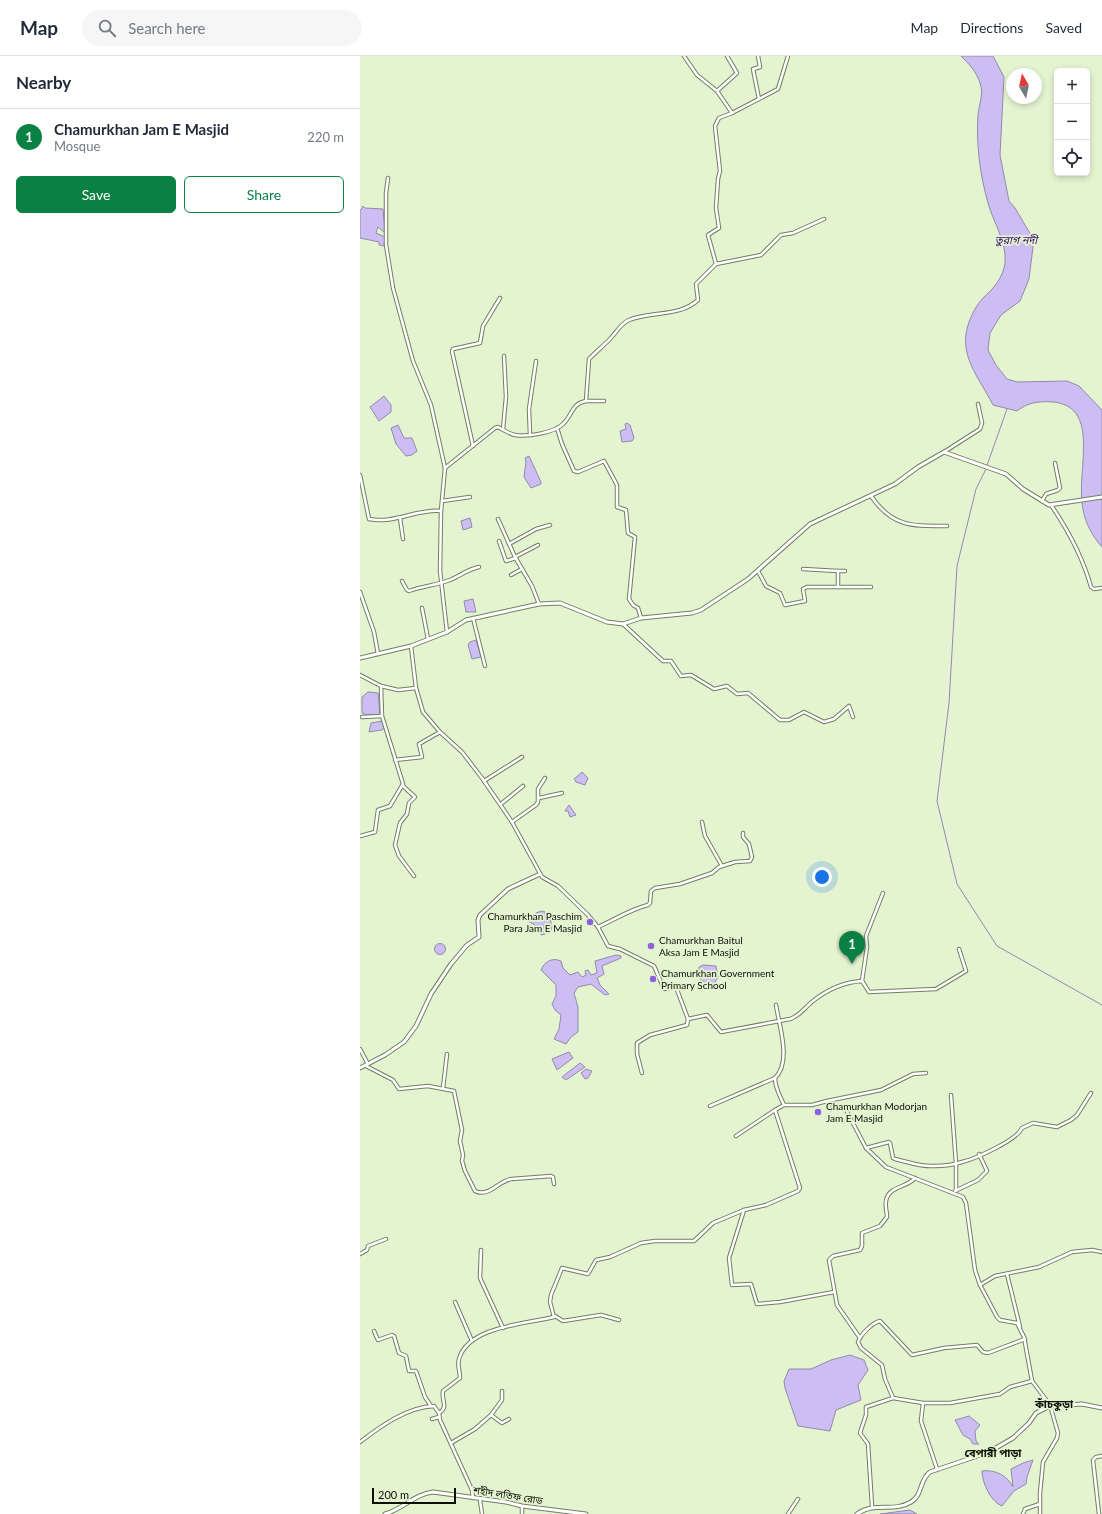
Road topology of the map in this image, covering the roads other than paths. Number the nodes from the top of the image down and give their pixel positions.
1 (684, 56) edge
2 (727, 56) edge
3 (758, 56) edge
4 (788, 56) edge
5 (717, 91) junction
6 (759, 99) junction
7 (732, 113) junction
8 (388, 178) dead end
9 (824, 219) dead end
10 (716, 264) junction
11 (500, 298) dead end
12 (504, 356) dead end
13 (536, 361) dead end
14 (586, 401) junction
15 (604, 401) dead end
16 (978, 404) dead end
17 (557, 428) junction
18 (503, 429) junction
19 (530, 435) junction
20 (473, 446) junction
21 (944, 452) junction
22 (1055, 463) dead end
23 (445, 468) junction
24 (360, 475) edge
25 (871, 496) junction
26 (470, 497) dead end
27 (1102, 497) edge
28 (442, 501) junction
29 (1042, 501) junction
30 (1050, 505) junction
31 (441, 511) junction
32 (400, 518) junction
33 (498, 518) dead end
34 (550, 524) dead end
35 (947, 526) dead end
36 (402, 539) dead end
37 (499, 541) dead end
38 (509, 544) junction
39 (538, 545) dead end
40 (515, 558) junction
41 (479, 567) dead end
42 (522, 569) junction
43 (803, 569) dead end
44 (758, 571) junction
45 (838, 571) junction
46 (845, 571) dead end
47 (511, 575) dead end
48 (402, 581) dead end
49 (441, 583) junction
50 (838, 587) junction
51 (871, 587) dead end
52 (1102, 588) edge
53 (360, 592) edge
54 (362, 604) edge
55 (538, 604) junction
56 (422, 608) dead end
57 (473, 618) junction
58 (641, 618) junction
59 (623, 624) junction
60 (447, 632) junction
61 (428, 639) junction
62 (411, 646) junction
63 (378, 655) junction
64 (360, 658) edge
65 (485, 666) dead end
66 (360, 675) edge
67 (381, 686) junction
68 (416, 688) junction
69 (382, 716) junction
70 (362, 717) dead end
71 (853, 717) dead end
72 (440, 732) junction
73 (522, 757) dead end
74 (395, 760) junction
75 (545, 778) dead end
76 (484, 781) junction
77 (403, 786) junction
78 (523, 786) dead end
79 (562, 793) dead end
80 (539, 798) junction
81 (501, 804) junction
82 (512, 822) junction
83 (702, 822) dead end
84 (743, 833) dead end
85 (360, 836) edge
86 (722, 867) junction
87 (540, 874) junction
88 (414, 876) dead end
89 (883, 893) dead end
90 (598, 927) junction
91 (959, 949) dead end
92 (862, 981) junction
93 (776, 1004) dead end
94 (688, 1019) junction
95 (779, 1021) junction
96 (360, 1049) edge
97 (447, 1054) dead end
98 (367, 1066) junction
99 (360, 1068) edge
100 (642, 1073) dead end
101 (926, 1073) dead end
102 (775, 1078) junction
103 (443, 1088) junction
104 (1091, 1092) dead end
105 (951, 1095) dead end
106 (827, 1101) junction
107 (784, 1104) junction
108 (710, 1106) dead end
109 (775, 1110) junction
110 (736, 1136) dead end
111 (866, 1148) junction
112 (979, 1154) junction
113 (956, 1164) junction
114 (915, 1178) junction
115 (554, 1184) dead end
116 (954, 1191) junction
117 (744, 1210) junction
118 (386, 1239) dead end
119 (481, 1250) dead end
120 (1102, 1252) edge
121 (360, 1254) edge
122 (1007, 1274) junction
123 (980, 1285) junction
124 (834, 1292) junction
125 (455, 1302) dead end
126 (555, 1316) junction
127 (619, 1320) dead end
128 (1020, 1327) junction
129 (503, 1328) junction
130 (374, 1331) dead end
131 (860, 1338) junction
132 (1025, 1339) junction
133 (472, 1341) junction
134 (1032, 1381) junction
135 (502, 1391) dead end
136 (892, 1398) junction
137 (923, 1403) junction
138 (431, 1406) junction
139 (1050, 1406) junction
140 (1102, 1408) edge
141 (439, 1415) junction
142 (491, 1416) junction
143 (432, 1419) dead end
144 (509, 1419) dead end
145 (360, 1442) edge
146 (451, 1443) junction
147 (1102, 1456) edge
148 (937, 1469) junction
149 (474, 1498) junction
150 (798, 1499) dead end
151 (480, 1500) junction
152 (1040, 1504) junction
153 (522, 1506) junction
154 (872, 1506) junction
155 (385, 1514) edge
156 (482, 1514) edge
157 (522, 1514) edge
158 (586, 1514) edge
159 (788, 1514) edge
160 (857, 1514) edge
161 (1023, 1514) edge
162 (1040, 1514) edge
163 (1099, 1514) edge

1 - 5 street
2 - 5 street
3 - 6 street
4 - 6 street
5 - 7 street
6 - 7 street
7 - 10 street
8 - 23 street
9 - 10 street
10 - 14 street
11 - 20 street
12 - 18 street
13 - 19 street
14 - 15 street
14 - 17 street
16 - 21 street
17 - 19 street
17 - 58 street
18 - 19 street
18 - 20 street
20 - 23 street
21 - 25 main road
21 - 29 main road
22 - 29 street
23 - 28 street
24 - 32 street
25 - 35 street
25 - 44 main road
26 - 28 street
27 - 30 main road
28 - 31 street
29 - 30 main road
30 - 52 street
31 - 32 street
31 - 49 street
32 - 36 street
33 - 38 street
34 - 38 street
37 - 40 street
38 - 40 street
39 - 40 street
40 - 42 street
41 - 49 street
42 - 47 street
42 - 55 street
43 - 45 street
44 - 50 street
44 - 58 main road
45 - 46 street
45 - 50 street
48 - 49 street
49 - 60 street
50 - 51 street
53 - 54 street
54 - 63 street
55 - 57 main road
55 - 59 main road
56 - 61 street
57 - 60 main road
57 - 65 street
58 - 59 main road
59 - 71 street
60 - 61 main road
61 - 62 main road
62 - 63 main road
62 - 68 street
63 - 64 main road
66 - 67 street
67 - 68 street
67 - 69 street
68 - 72 street
69 - 70 street
69 - 74 street
72 - 74 street
72 - 76 street
73 - 76 street
74 - 77 street
75 - 80 street
76 - 81 street
77 - 85 street
77 - 88 street
78 - 81 street
79 - 80 street
80 - 82 street
81 - 82 street
82 - 87 street
83 - 86 street
84 - 86 street
86 - 90 street
87 - 90 street
87 - 98 main road
89 - 92 street
90 - 94 street
91 - 92 street
92 - 95 street
93 - 95 street
94 - 95 street
94 - 100 street
95 - 102 street
96 - 98 street
97 - 103 street
98 - 99 main road
98 - 103 street
101 - 106 street
102 - 107 street
102 - 108 street
103 - 115 street
104 - 112 street
105 - 113 street
106 - 107 street
106 - 111 street
107 - 109 street
109 - 110 street
109 - 117 street
111 - 113 street
111 - 114 street
112 - 113 street
112 - 116 street
113 - 116 street
114 - 116 street
114 - 124 street
116 - 123 street
117 - 124 street
117 - 126 street
118 - 121 street
119 - 129 street
120 - 122 street
122 - 123 street
122 - 128 street
123 - 128 street
124 - 131 street
125 - 133 street
126 - 127 street
126 - 129 street
128 - 132 street
129 - 133 street
130 - 138 street
131 - 132 street
131 - 136 street
132 - 134 street
133 - 141 street
134 - 137 street
134 - 139 street
135 - 142 street
136 - 137 street
136 - 154 street
137 - 148 street
138 - 141 street
138 - 145 street
139 - 140 main road
139 - 148 main road
139 - 152 street
141 - 143 street
141 - 146 street
142 - 144 street
142 - 146 street
146 - 149 street
147 - 163 street
148 - 154 main road
149 - 151 main road, শহীদ লতিফ রোড
149 - 155 main road, শহীদ লতিফ রোড
150 - 159 street
151 - 153 main road, শহীদ লতিফ রোড
151 - 156 street
152 - 161 street
152 - 162 street
153 - 157 street
153 - 158 main road, শহীদ লতিফ রোড
154 - 160 main road

